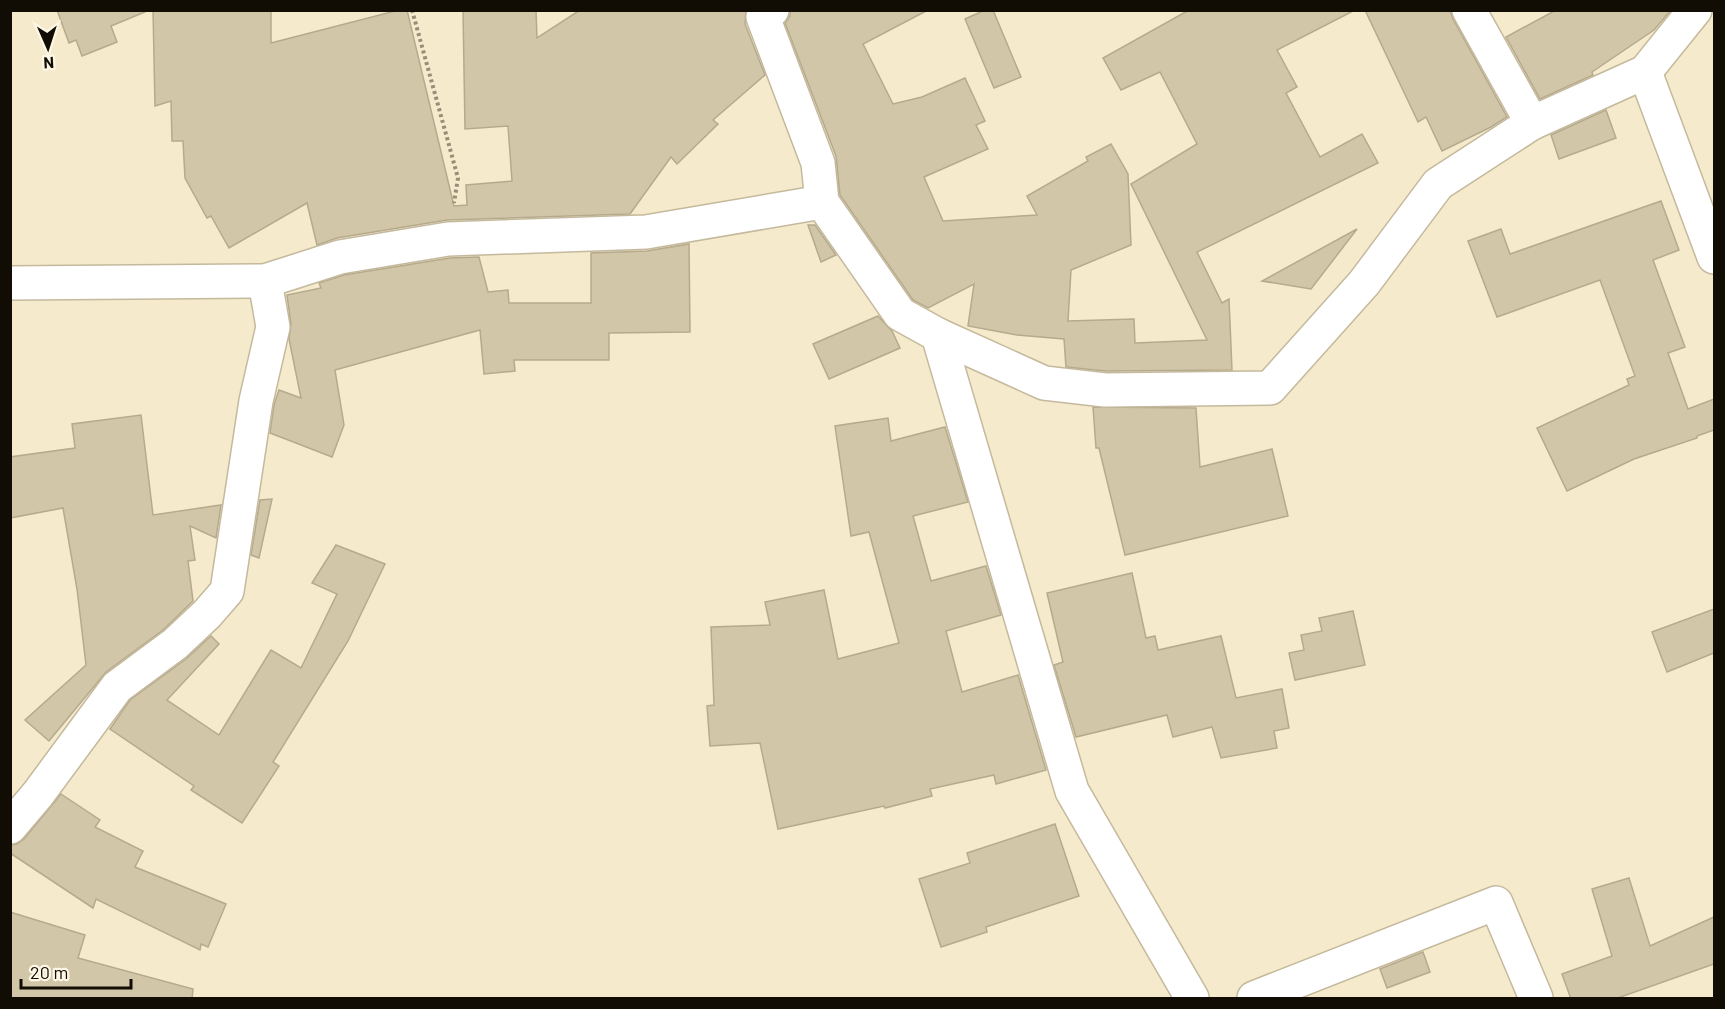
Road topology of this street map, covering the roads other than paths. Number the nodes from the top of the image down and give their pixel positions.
1 (772, 10) edge
2 (1469, 10) edge
3 (1695, 10) edge
4 (1645, 72) junction
5 (1532, 123) junction
6 (822, 202) junction
7 (1714, 257) edge
8 (265, 281) junction
9 (10, 283) edge
10 (938, 335) junction
11 (10, 827) edge
12 (1192, 999) edge
13 (1254, 999) edge
14 (1536, 999) edge

1 - 6 street
2 - 5 street
3 - 4 street
4 - 5 street
4 - 7 street
5 - 10 street
6 - 8 street
6 - 10 street
8 - 9 street
8 - 11 street
10 - 12 street
13 - 14 street

